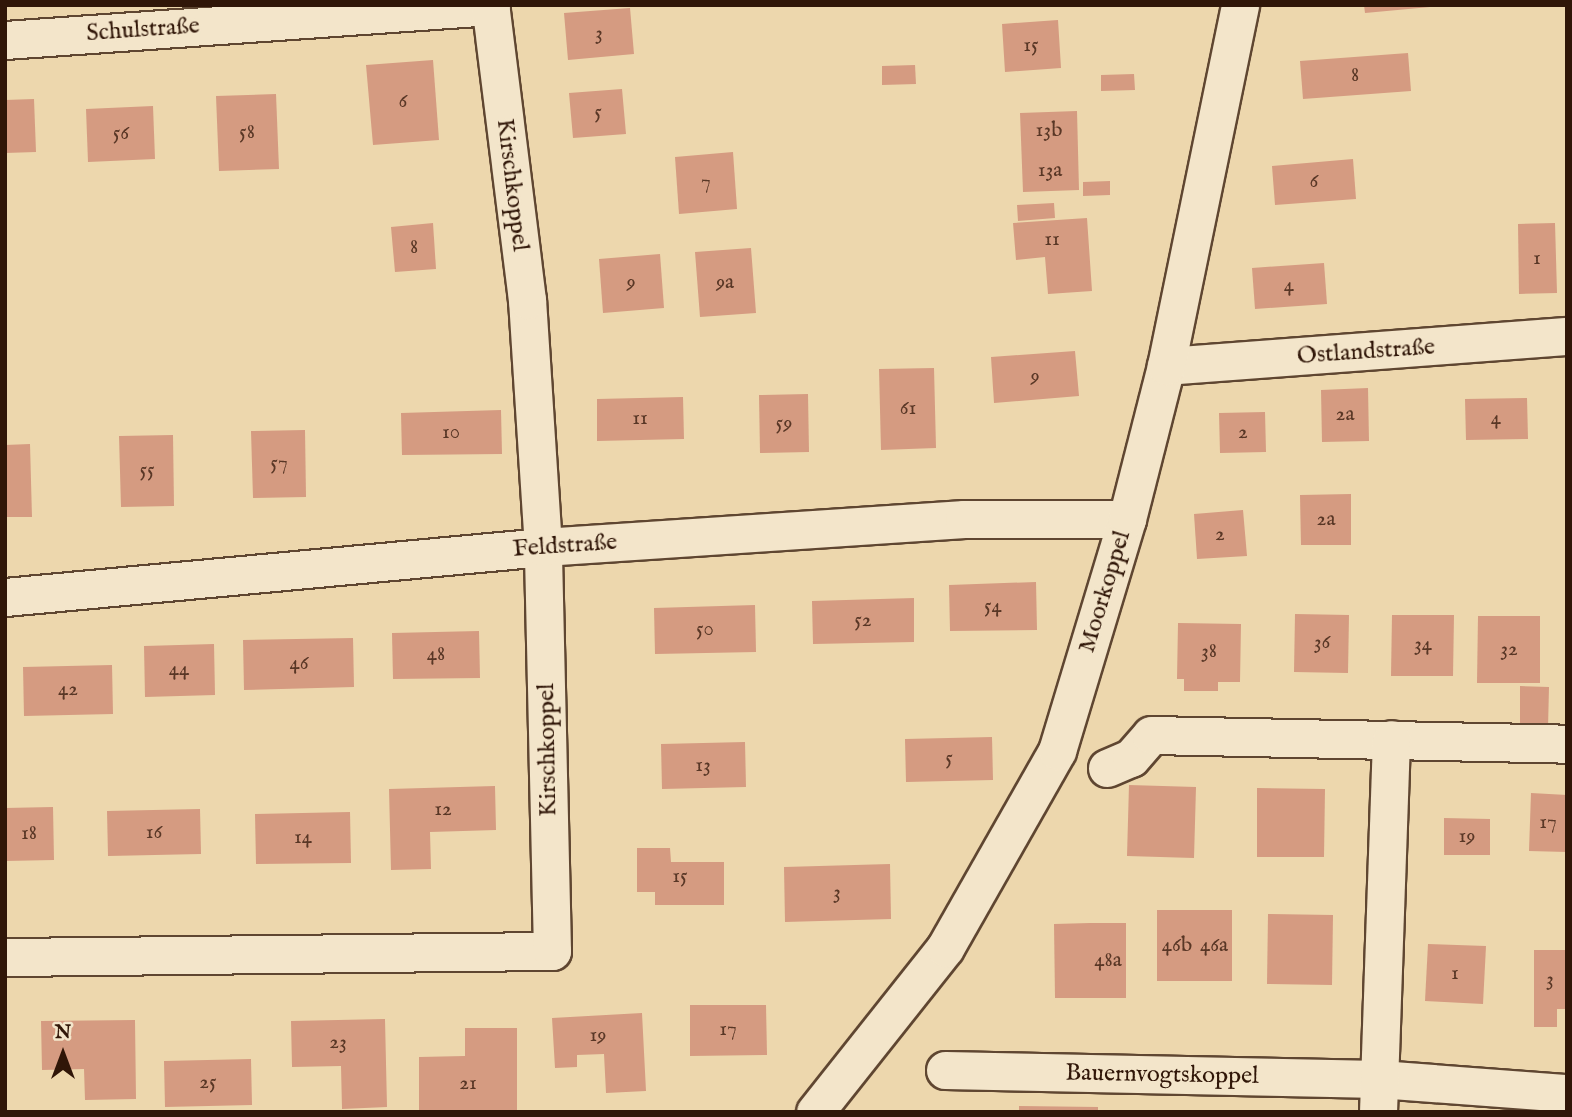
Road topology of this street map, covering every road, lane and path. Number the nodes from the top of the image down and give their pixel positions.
1 (1240, 5) edge
2 (490, 6) edge
3 (5, 40) edge
4 (1567, 336) edge
5 (1166, 366) junction
6 (1127, 519) junction
7 (543, 547) junction
8 (5, 597) edge
9 (1391, 739) junction
10 (1567, 744) edge
11 (1107, 768) dead end
12 (5, 957) edge
13 (945, 1070) dead end
14 (1567, 1093) edge
15 (1379, 1095) edge
16 (815, 1112) edge

1 - 5 street, Moorkoppel
2 - 3 street, Schulstraße
2 - 7 street, Kirschkoppel
4 - 5 street, Ostlandstraße
5 - 6 street, Moorkoppel
6 - 7 street, Feldstraße
6 - 16 street, Moorkoppel
7 - 8 street, Feldstraße
7 - 12 street, Kirschkoppel
9 - 10 street
9 - 11 street
9 - 15 street
13 - 15 street, Bauernvogtskoppel
14 - 15 street, Bauernvogtskoppel

